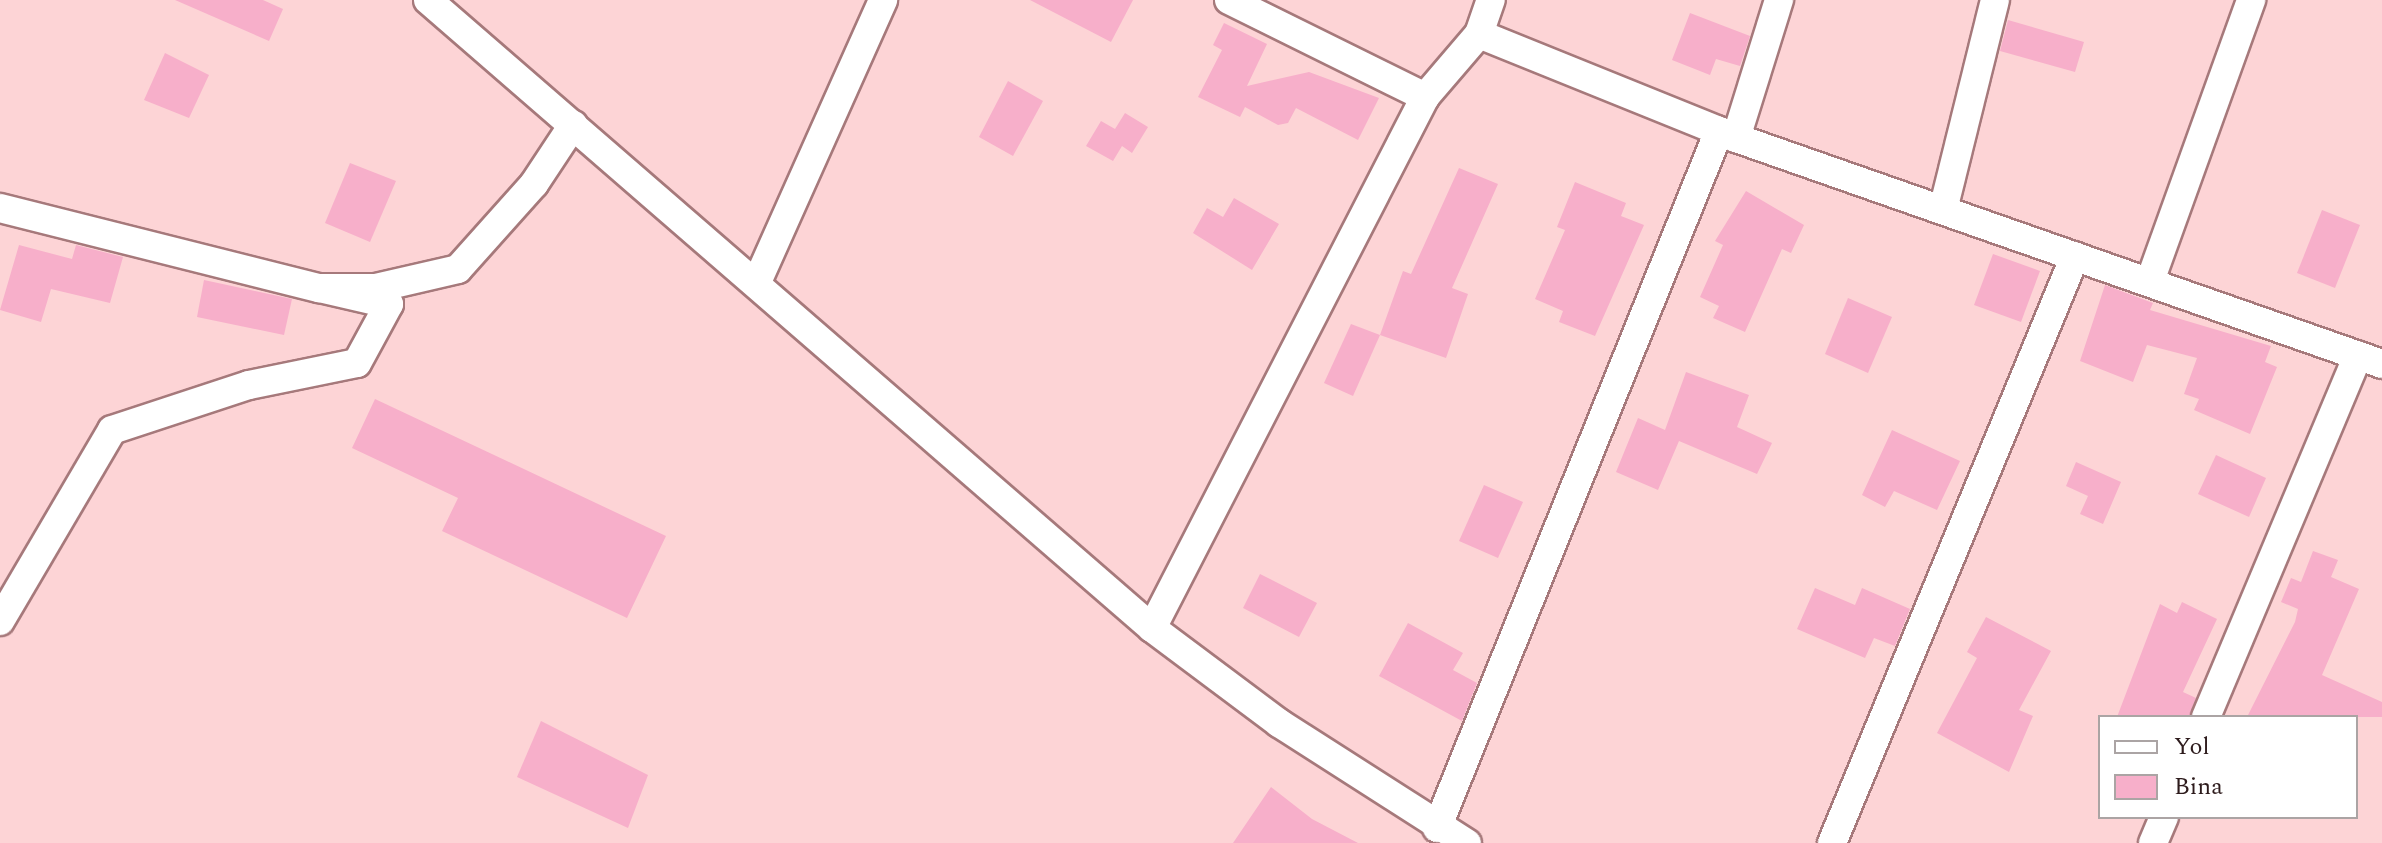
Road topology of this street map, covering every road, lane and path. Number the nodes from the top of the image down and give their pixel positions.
1 (428, 0) edge
2 (883, 0) edge
3 (1229, 0) edge
4 (1491, 0) edge
5 (1779, 0) edge
6 (1995, 0) edge
7 (2251, 0) edge
8 (1479, 34) junction
9 (1425, 97) junction
10 (573, 125) junction
11 (1728, 135) junction
12 (0, 208) edge
13 (1943, 210) junction
14 (2075, 256) junction
15 (2150, 281) junction
16 (757, 282) junction
17 (319, 288) junction
18 (2370, 360) edge
19 (0, 621) edge
20 (1152, 628) junction
21 (2207, 715) edge
22 (2163, 819) edge
23 (1437, 828) junction
24 (1467, 843) edge
25 (1832, 843) edge
26 (2153, 843) edge

1 - 10 street
2 - 16 street
3 - 9 street
4 - 8 street
5 - 11 street
6 - 13 street
7 - 15 street
8 - 9 street
8 - 11 street
9 - 20 street
10 - 16 street
10 - 17 street
11 - 13 street
11 - 23 street
12 - 17 street
13 - 14 street
14 - 15 street
14 - 25 street
15 - 18 street
16 - 20 street
17 - 19 street
18 - 21 street
20 - 23 street
22 - 26 street
23 - 24 street

